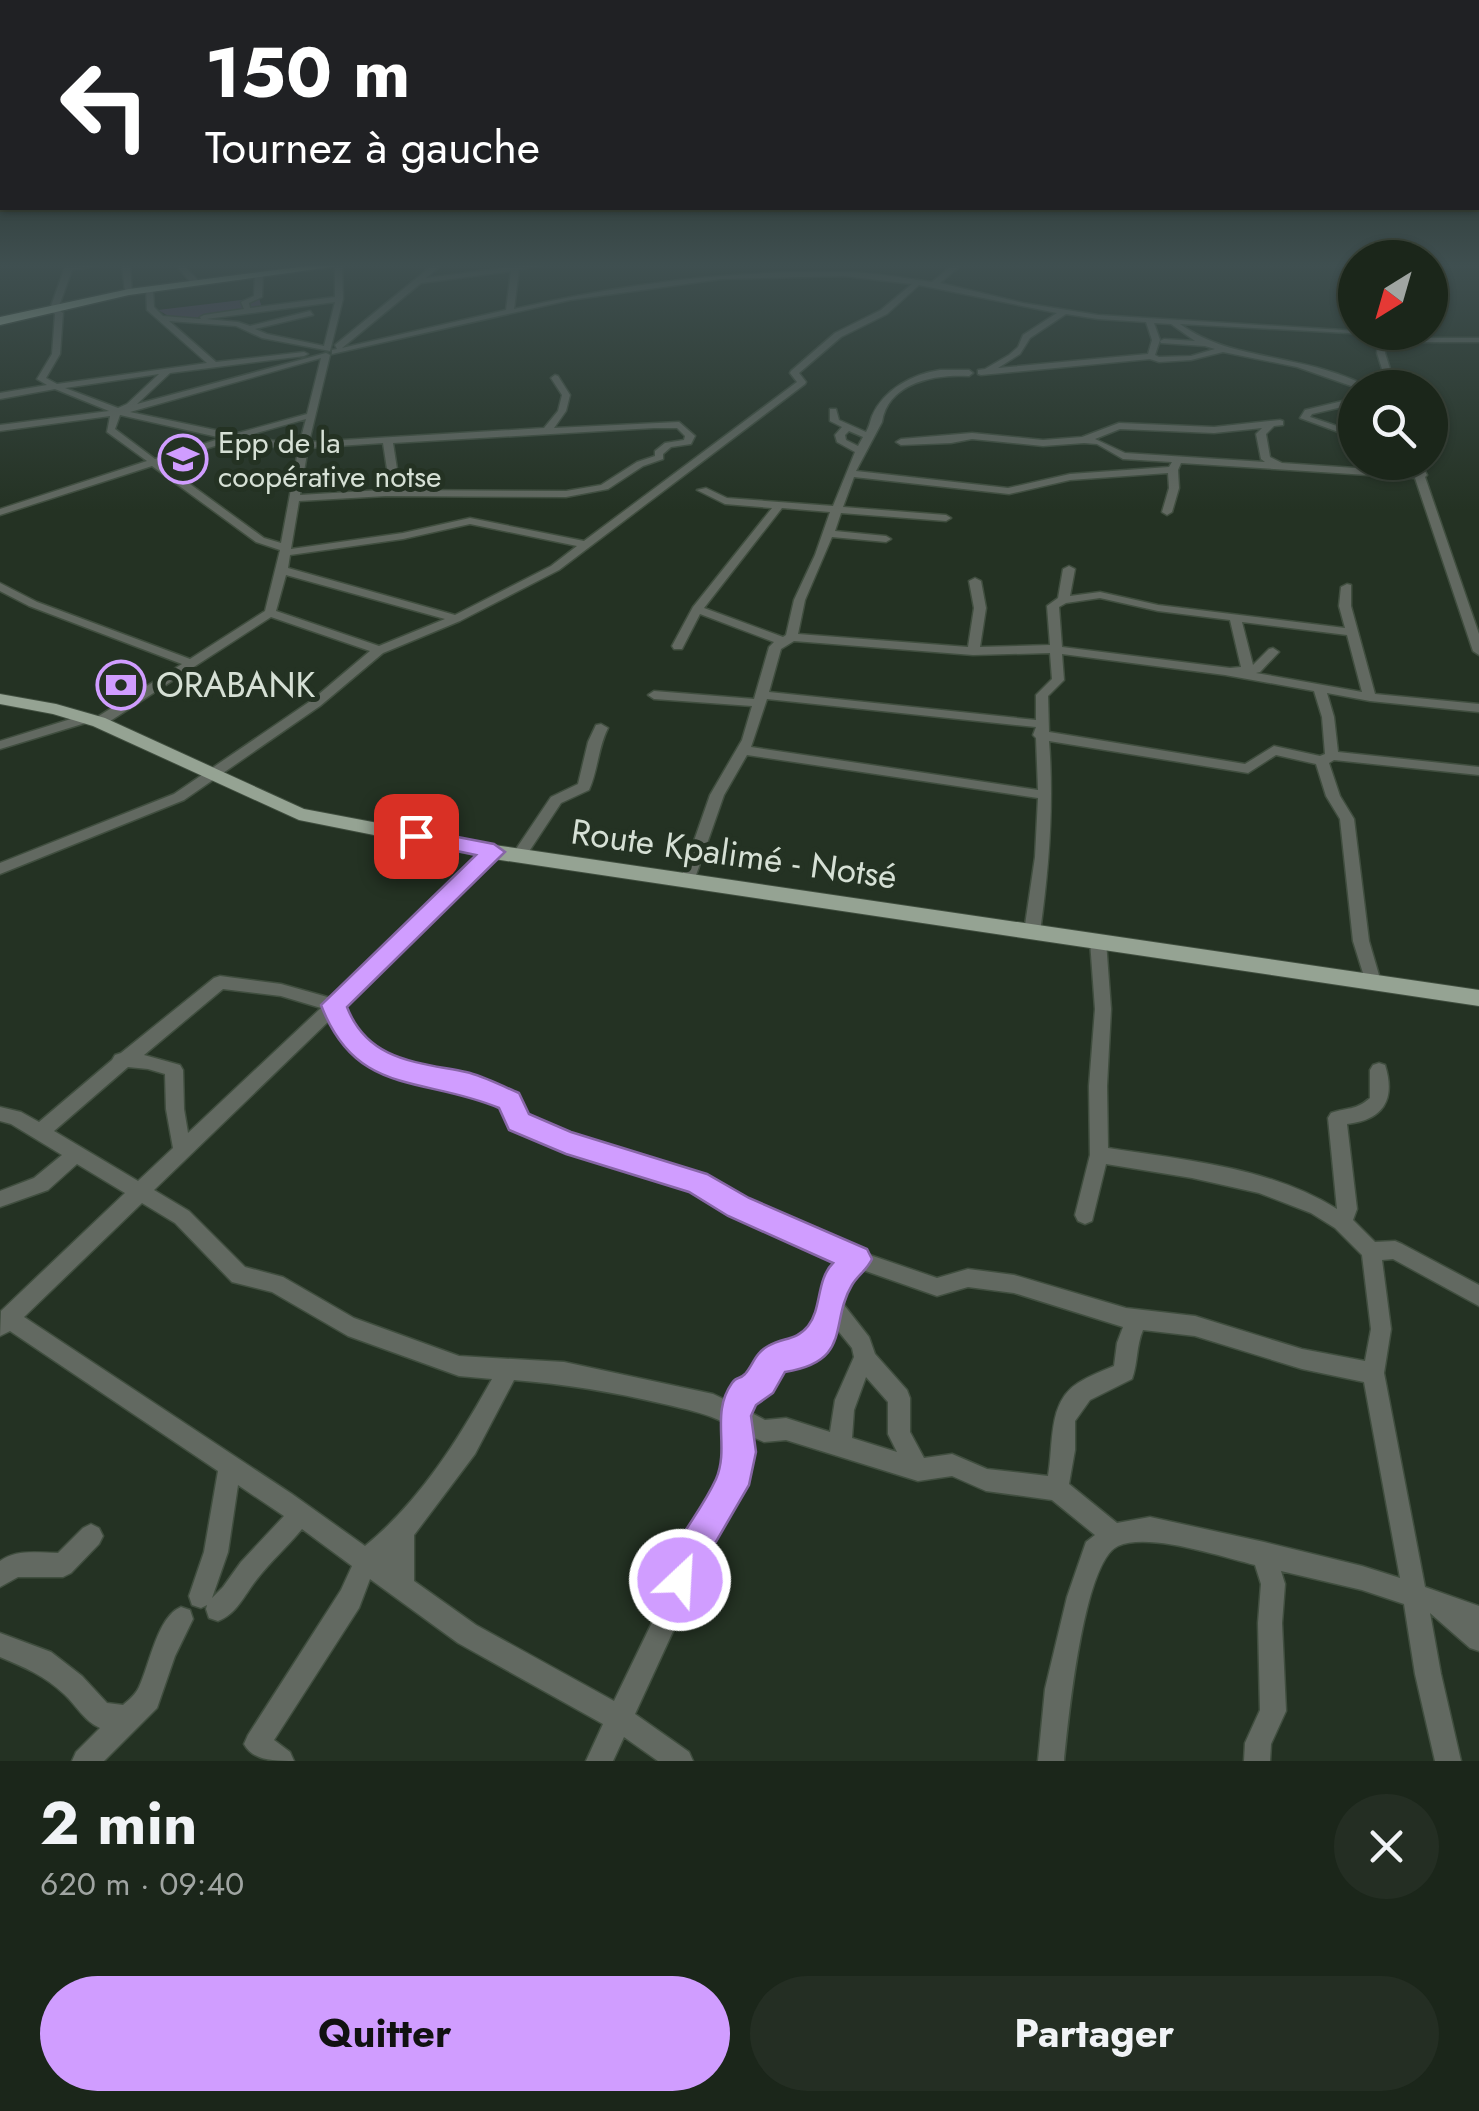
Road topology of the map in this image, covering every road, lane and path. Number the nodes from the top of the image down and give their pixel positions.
1 (57, 346) edge
2 (189, 346) edge
3 (304, 346) edge
4 (328, 346) edge
5 (335, 346) edge
6 (352, 346) edge
7 (825, 346) edge
8 (1024, 346) edge
9 (1156, 346) edge
10 (1213, 346) edge
11 (1225, 350) junction
12 (327, 352) junction
13 (1242, 352) junction
14 (1280, 352) dead end
15 (1157, 359) junction
16 (214, 365) junction
17 (168, 370) junction
18 (969, 373) dead end
19 (1338, 377) edge
20 (555, 378) dead end
21 (56, 388) junction
22 (0, 396) edge
23 (1312, 398) dead end
24 (1338, 404) edge
25 (1324, 407) junction
26 (116, 412) junction
27 (312, 415) junction
28 (0, 428) edge
29 (1338, 429) edge
30 (548, 430) junction
31 (844, 431) junction
32 (232, 436) junction
33 (868, 436) junction
34 (944, 440) junction
35 (1084, 440) junction
36 (388, 442) junction
37 (900, 442) dead end
38 (974, 446) dead end
39 (1186, 446) dead end
40 (303, 447) junction
41 (859, 450) junction
42 (1196, 460) junction
43 (154, 462) junction
44 (1176, 464) junction
45 (1282, 466) junction
46 (1338, 470) edge
47 (645, 474) junction
48 (852, 474) junction
49 (560, 478) dead end
50 (1423, 480) edge
51 (670, 481) junction
52 (702, 490) dead end
53 (386, 492) junction
54 (566, 494) junction
55 (294, 498) junction
56 (779, 505) junction
57 (835, 510) junction
58 (0, 512) edge
59 (1168, 512) dead end
60 (946, 518) dead end
61 (827, 534) junction
62 (886, 540) dead end
63 (586, 546) junction
64 (285, 550) junction
65 (1070, 569) dead end
66 (282, 570) junction
67 (975, 581) dead end
68 (0, 586) edge
69 (1347, 587) dead end
70 (1063, 600) junction
71 (697, 609) junction
72 (270, 612) junction
73 (1236, 616) junction
74 (456, 619) junction
75 (1352, 632) junction
76 (788, 640) junction
77 (678, 646) dead end
78 (1478, 647) edge
79 (1053, 648) junction
80 (378, 650) junction
81 (973, 651) junction
82 (1273, 652) dead end
83 (194, 664) junction
84 (1225, 671) junction
85 (1248, 671) junction
86 (1320, 688) junction
87 (654, 695) dead end
88 (1370, 698) junction
89 (760, 699) junction
90 (0, 700) edge
91 (1479, 708) edge
92 (93, 720) junction
93 (601, 728) dead end
94 (1040, 730) junction
95 (0, 745) edge
96 (743, 750) junction
97 (1326, 759) junction
98 (1479, 771) edge
99 (212, 775) junction
100 (1045, 794) junction
101 (494, 852) junction
102 (519, 855) junction
103 (0, 869) edge
104 (688, 878) junction
105 (1032, 932) junction
106 (1098, 942) junction
107 (1373, 982) junction
108 (1479, 998) edge
109 (334, 1005) junction
110 (121, 1060) junction
111 (1379, 1070) dead end
112 (0, 1114) edge
113 (40, 1132) junction
114 (182, 1150) junction
115 (74, 1154) junction
116 (1099, 1156) junction
117 (138, 1192) junction
118 (0, 1199) edge
119 (1085, 1215) dead end
120 (1342, 1222) junction
121 (1371, 1251) junction
122 (856, 1259) junction
123 (1479, 1296) edge
124 (833, 1308) junction
125 (1137, 1320) junction
126 (4, 1322) edge
127 (865, 1359) junction
128 (509, 1368) junction
129 (1373, 1373) junction
130 (735, 1416) junction
131 (841, 1444) junction
132 (230, 1467) junction
133 (918, 1470) junction
134 (1056, 1489) junction
135 (300, 1514) junction
136 (402, 1531) junction
137 (1114, 1535) junction
138 (90, 1536) dead end
139 (1264, 1554) junction
140 (366, 1561) junction
141 (0, 1575) edge
142 (402, 1588) junction
143 (1423, 1598) junction
144 (1479, 1618) edge
145 (181, 1619) dead end
146 (1479, 1639) edge
147 (0, 1645) edge
148 (617, 1717) junction
149 (128, 1720) junction
150 (1058, 1759) edge
151 (85, 1761) edge
152 (282, 1761) edge
153 (598, 1761) edge
154 (680, 1761) edge
155 (1257, 1761) edge
156 (1448, 1761) edge

1 - 21 street
2 - 16 street
3 - 12 street
4 - 12 street
5 - 12 street
6 - 12 street
7 - 51 street
8 - 15 street
9 - 15 street
10 - 11 street
11 - 13 street
11 - 15 street
12 - 16 street
12 - 26 street
12 - 27 street
13 - 14 street
13 - 19 street
16 - 17 street
17 - 21 street
17 - 26 street
18 - 33 street
20 - 30 street
21 - 22 street
21 - 26 street
23 - 25 street
24 - 25 street
25 - 29 street
26 - 28 street
26 - 32 street
26 - 43 street
27 - 32 street
27 - 40 street
30 - 36 street
30 - 47 street
31 - 31 street
31 - 33 street
31 - 41 street
32 - 40 street
32 - 43 street
33 - 41 street
34 - 35 street
34 - 37 street
34 - 38 street
35 - 44 street
35 - 45 street
36 - 40 street
36 - 53 street
39 - 42 street
40 - 55 street
41 - 48 street
42 - 44 street
42 - 45 street
43 - 58 street
43 - 64 street
44 - 48 street
44 - 59 street
45 - 46 street
47 - 51 street
47 - 54 street
48 - 57 street
49 - 54 street
50 - 78 street
51 - 63 street
52 - 56 street
53 - 54 street
53 - 55 street
55 - 64 street
56 - 57 street
56 - 71 street
57 - 60 street
57 - 61 street
61 - 62 street
61 - 76 street
63 - 64 street
63 - 74 street
64 - 66 street
65 - 70 street
66 - 72 street
66 - 74 street
67 - 81 street
68 - 83 street
69 - 75 street
70 - 73 street
70 - 79 street
71 - 76 street
71 - 77 street
72 - 80 street
72 - 83 street
73 - 75 street
73 - 85 street
74 - 80 street
75 - 88 street
76 - 81 street
76 - 89 street
79 - 81 street
79 - 84 street
79 - 94 street
80 - 99 street
82 - 85 street
83 - 92 street
84 - 85 street
84 - 86 street
86 - 88 street
86 - 97 street
87 - 89 street
88 - 91 street
89 - 94 street
89 - 96 street
90 - 92 main road, Route Kpalimé - Notsé
92 - 95 street
92 - 99 main road, Route Kpalimé - Notsé
93 - 102 street
94 - 97 street
94 - 100 street
96 - 100 street
96 - 104 street
97 - 98 street
97 - 107 street
99 - 101 main road, Route Kpalimé - Notsé
99 - 103 street
100 - 105 street
101 - 102 main road, Route Kpalimé - Notsé
101 - 109 street
102 - 104 main road, Route Kpalimé - Notsé
104 - 105 main road, Route Kpalimé - Notsé
105 - 106 main road, Route Kpalimé - Notsé
106 - 107 main road, Route Kpalimé - Notsé
106 - 116 street
107 - 108 main road, Route Kpalimé - Notsé
109 - 110 street
109 - 114 street
109 - 122 street
110 - 113 street
110 - 114 street
111 - 120 street
112 - 113 street
113 - 115 street
114 - 117 street
115 - 117 street
115 - 118 street
116 - 119 street
116 - 120 street
117 - 126 street
117 - 128 street
120 - 121 street
121 - 123 street
121 - 129 street
122 - 124 street
122 - 125 street
124 - 127 street
124 - 130 street
125 - 129 street
125 - 134 street
126 - 132 street
127 - 131 street
127 - 133 street
128 - 130 street
128 - 136 street
129 - 143 street
130 - 131 street
130 - 148 street
131 - 133 street
132 - 135 street
132 - 135 street
133 - 134 street
134 - 137 street
135 - 140 street
136 - 140 street
136 - 142 street
137 - 139 street
137 - 150 street
138 - 141 street
139 - 143 street
139 - 155 street
140 - 142 street
140 - 152 street
142 - 148 street
143 - 144 street
143 - 146 street
143 - 156 street
145 - 149 street
147 - 149 street
148 - 153 street
148 - 154 street
149 - 151 street

